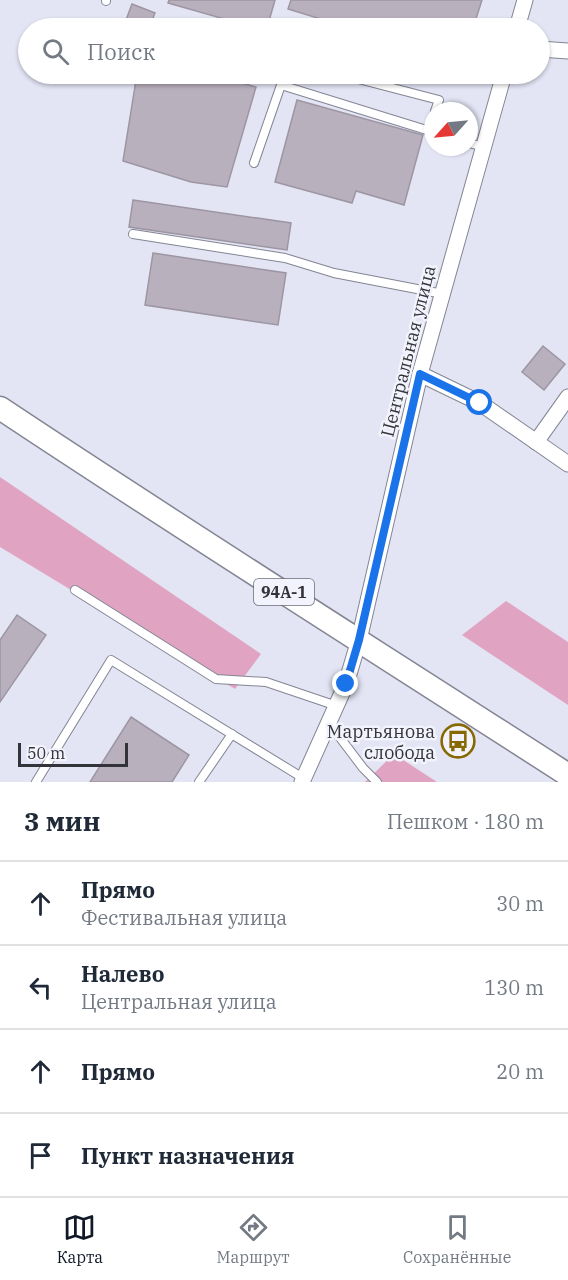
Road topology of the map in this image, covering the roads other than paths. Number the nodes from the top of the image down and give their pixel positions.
1 (525, 0) edge
2 (520, 18) edge
3 (550, 50) edge
4 (568, 51) edge
5 (377, 84) edge
6 (500, 84) edge
7 (281, 85) joint
8 (438, 102) edge
9 (424, 129) edge
10 (478, 140) edge
11 (473, 156) edge
12 (254, 163) dead end
13 (133, 234) dead end
14 (442, 294) junction
15 (420, 374) junction
16 (568, 398) edge
17 (0, 408) edge
18 (536, 442) junction
19 (568, 464) edge
20 (75, 590) dead end
21 (359, 640) junction
22 (337, 706) junction
23 (329, 723) junction
24 (232, 734) junction
25 (568, 775) edge
26 (302, 780) edge
27 (36, 782) edge
28 (199, 782) edge
29 (377, 782) edge

1 - 2 street
3 - 4 street
5 - 8 lane
6 - 10 street, Центральная улица
7 - 9 lane
7 - 12 lane
11 - 14 street, Центральная улица
13 - 14 lane
14 - 15 street, Центральная улица
15 - 18 street
15 - 21 street, Центральная улица
16 - 18 street
17 - 21 main road, 94А-1
18 - 19 street
20 - 22 lane
21 - 22 street, Центральная улица
21 - 25 main road, 94А-1
22 - 23 street, Центральная улица
23 - 26 street, Центральная улица
23 - 29 lane
24 - 26 lane
24 - 27 lane
24 - 28 lane

